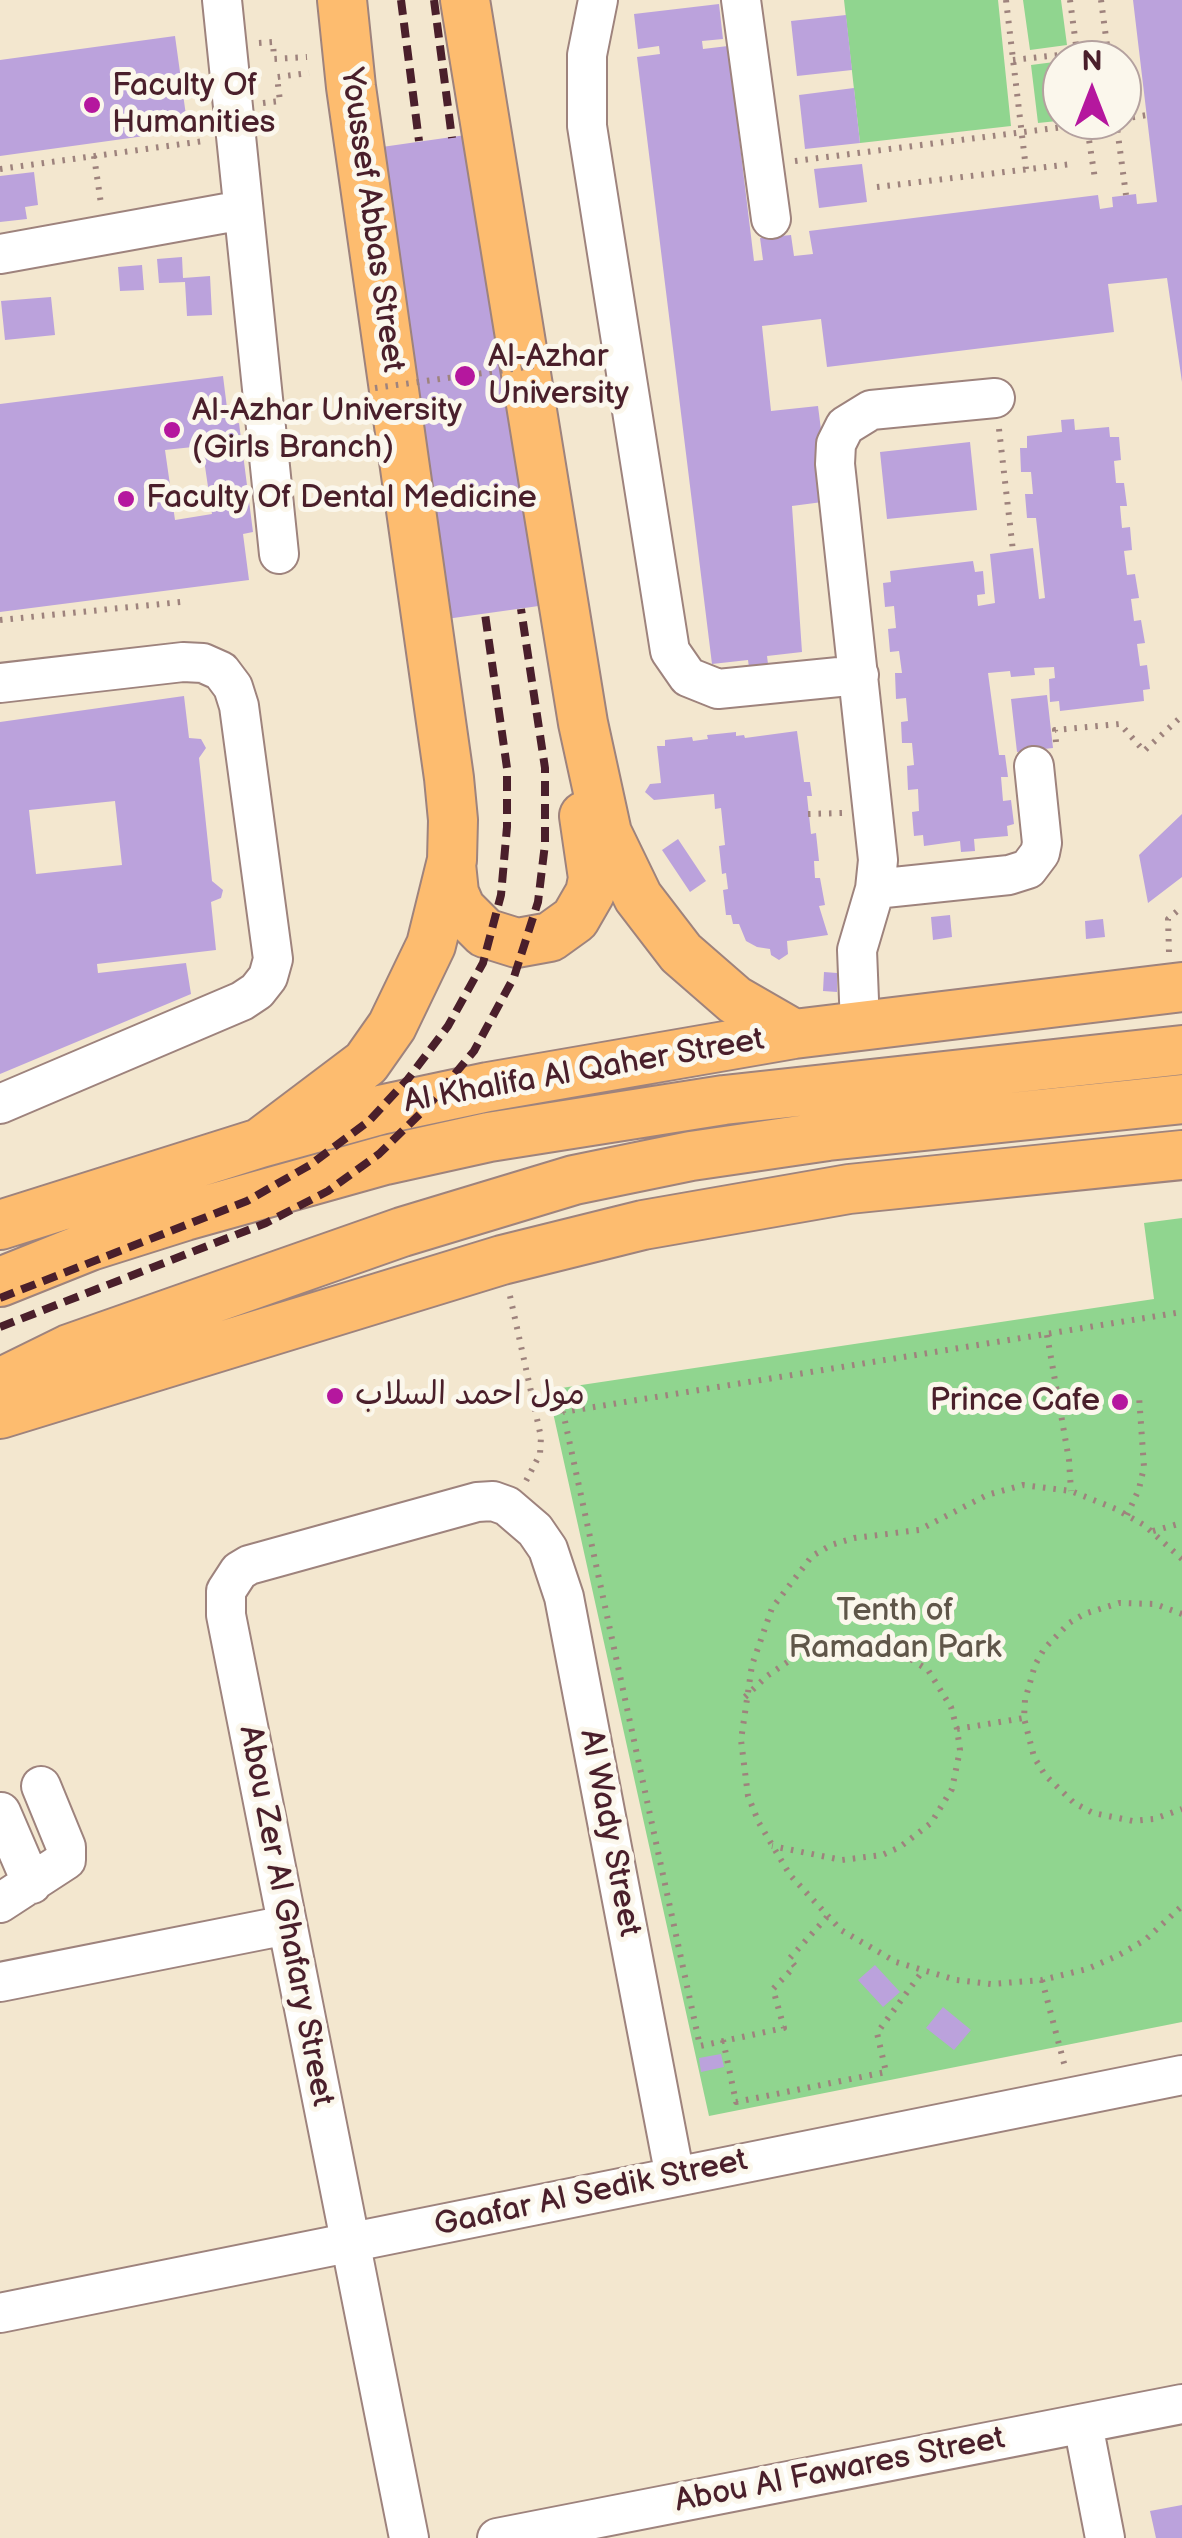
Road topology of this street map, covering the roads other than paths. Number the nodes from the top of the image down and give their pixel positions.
1 (222, 0) edge
2 (342, 0) edge
3 (465, 0) edge
4 (598, 0) edge
5 (741, 0) edge
6 (243, 210) junction
7 (771, 219) dead end
8 (0, 254) edge
9 (995, 398) road end
10 (278, 554) dead end
11 (859, 674) junction
12 (0, 683) edge
13 (583, 723) junction
14 (1034, 766) road end
15 (452, 860) junction
16 (875, 889) junction
17 (1177, 988) edge
18 (860, 1025) junction
19 (794, 1034) junction
20 (1182, 1050) edge
21 (1182, 1100) edge
22 (0, 1104) edge
23 (260, 1143) junction
24 (1182, 1155) edge
25 (0, 1225) edge
26 (0, 1282) edge
27 (0, 1383) edge
28 (0, 1414) edge
29 (507, 1506) joint
30 (41, 1786) dead end
31 (1, 1812) edge
32 (16, 1893) edge
33 (287, 1925) junction
34 (0, 1982) edge
35 (1182, 2075) edge
36 (675, 2177) junction
37 (350, 2243) junction
38 (0, 2313) edge
39 (1182, 2404) edge
40 (1083, 2424) junction
41 (410, 2538) edge
42 (497, 2538) edge
43 (1105, 2538) edge

1 - 6 street
2 - 15 main road, Youssef Abbas Street
3 - 13 main road
4 - 11 street
5 - 7 street
6 - 8 street
6 - 10 street
9 - 11 street
11 - 16 street
12 - 22 street
13 - 15 main road
13 - 19 main road
14 - 16 street
15 - 23 main road, Youssef Abbas Street
16 - 18 street
17 - 18 main road, Al Khalifa Al Qaher Street
18 - 19 main road, Al Khalifa Al Qaher Street
19 - 23 main road, Al Khalifa Al Qaher Street
20 - 26 main road
21 - 27 main road
23 - 25 main road, Al Khalifa Al Qaher Street
24 - 28 main road
29 - 33 street, Abou Zer Al Ghafary Street
29 - 36 street, Al Wady Street
30 - 32 street
31 - 32 street
33 - 34 street
33 - 37 street, Abou Zer Al Ghafary Street
35 - 36 street, Gaafar Al Sedik Street
36 - 37 street, Gaafar Al Sedik Street
37 - 38 street, Gaafar Al Sedik Street
37 - 41 street, Abou Zer Al Ghafary Street
39 - 40 street, Abou Al Fawares Street
40 - 42 street, Abou Al Fawares Street
40 - 43 street

